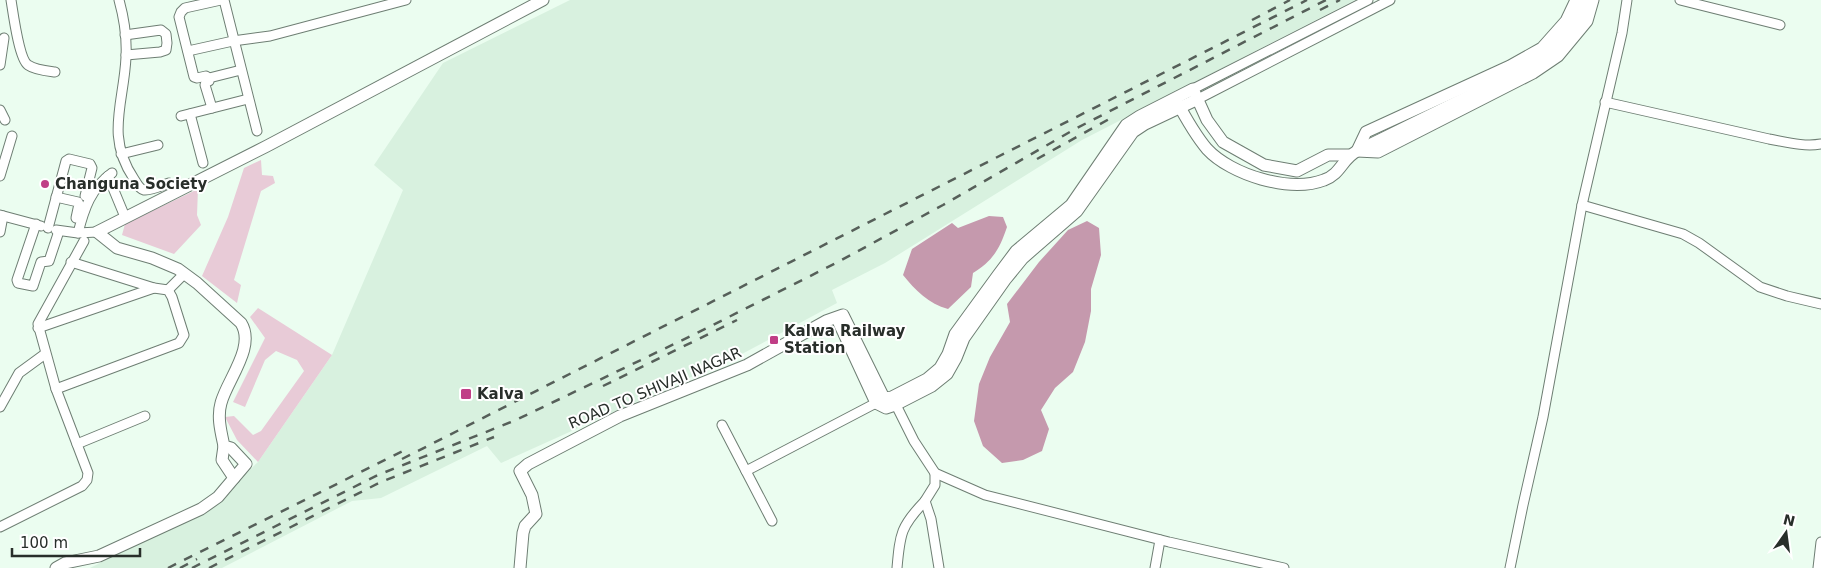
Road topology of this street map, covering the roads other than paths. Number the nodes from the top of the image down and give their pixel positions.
1 (11, 0) edge
2 (120, 0) edge
3 (222, 0) edge
4 (406, 0) edge
5 (543, 0) edge
6 (1368, 0) edge
7 (1390, 0) edge
8 (1576, 0) edge
9 (1587, 0) edge
10 (1593, 0) edge
11 (1627, 0) edge
12 (1680, 0) edge
13 (1780, 25) dead end
14 (125, 35) junction
15 (18, 37) junction
16 (2, 38) edge
17 (233, 41) junction
18 (188, 52) junction
19 (126, 55) junction
20 (0, 65) edge
21 (241, 70) junction
22 (55, 72) dead end
23 (209, 78) junction
24 (1195, 94) junction
25 (248, 99) junction
26 (1604, 102) junction
27 (1177, 103) junction
28 (212, 108) junction
29 (0, 110) edge
30 (5, 120) dead end
31 (257, 131) dead end
32 (12, 136) dead end
33 (1821, 144) edge
34 (158, 145) dead end
35 (1353, 153) junction
36 (121, 154) junction
37 (203, 163) dead end
38 (0, 176) edge
39 (169, 182) dead end
40 (85, 196) dead end
41 (56, 197) junction
42 (1582, 205) junction
43 (2, 215) edge
44 (125, 217) junction
45 (36, 224) junction
46 (48, 228) junction
47 (59, 231) junction
48 (0, 232) edge
49 (75, 232) junction
50 (97, 232) junction
51 (84, 240) dead end
52 (71, 262) junction
53 (184, 274) junction
54 (154, 288) junction
55 (168, 290) junction
56 (1821, 304) edge
57 (38, 328) junction
58 (45, 354) junction
59 (56, 389) junction
60 (4, 391) edge
61 (886, 400) junction
62 (0, 407) edge
63 (145, 416) dead end
64 (722, 425) dead end
65 (77, 444) junction
66 (224, 446) junction
67 (746, 471) junction
68 (935, 472) junction
69 (234, 478) junction
70 (925, 501) junction
71 (772, 521) dead end
72 (0, 526) edge
73 (1160, 540) junction
74 (1821, 542) edge
75 (56, 568) edge
76 (520, 568) edge
77 (897, 568) edge
78 (939, 568) edge
79 (1155, 568) edge
80 (1284, 568) edge
81 (1510, 568) edge
82 (1818, 568) edge

1 - 15 street
2 - 14 street
3 - 17 street
3 - 18 street
4 - 17 street
5 - 44 street
6 - 24 street
7 - 24 street
8 - 35 street
9 - 35 street
10 - 35 street
11 - 26 street
12 - 13 street
14 - 19 street
14 - 19 street
15 - 16 street
15 - 22 street
16 - 20 street
17 - 18 street
17 - 21 street
18 - 23 street
19 - 36 street
21 - 23 street
21 - 25 street
23 - 28 street
24 - 27 street
24 - 35 street
25 - 28 street
25 - 31 street
26 - 33 street
26 - 42 street
27 - 35 street
27 - 61 street
28 - 37 street
29 - 30 street
32 - 38 street
34 - 36 street
36 - 39 street
40 - 41 street
41 - 46 street
41 - 49 street
42 - 56 street
42 - 81 street
43 - 45 street
43 - 48 street
44 - 49 street
44 - 50 street
45 - 46 street
45 - 47 street
46 - 47 street
47 - 49 street
49 - 50 street
50 - 53 street
51 - 52 street
52 - 54 street
52 - 57 street
53 - 55 street
53 - 66 street
54 - 55 street
54 - 57 street
55 - 59 street
57 - 58 street
58 - 59 street
58 - 60 street
59 - 65 street
60 - 62 street
61 - 67 street
61 - 68 street
61 - 76 street, ROAD TO SHIVAJI NAGAR
63 - 65 street
64 - 67 street
65 - 72 street
66 - 69 street
66 - 69 street
67 - 71 street
68 - 70 street
68 - 73 street
69 - 75 street
70 - 77 street
70 - 78 street
73 - 79 street
73 - 80 street
74 - 82 street

